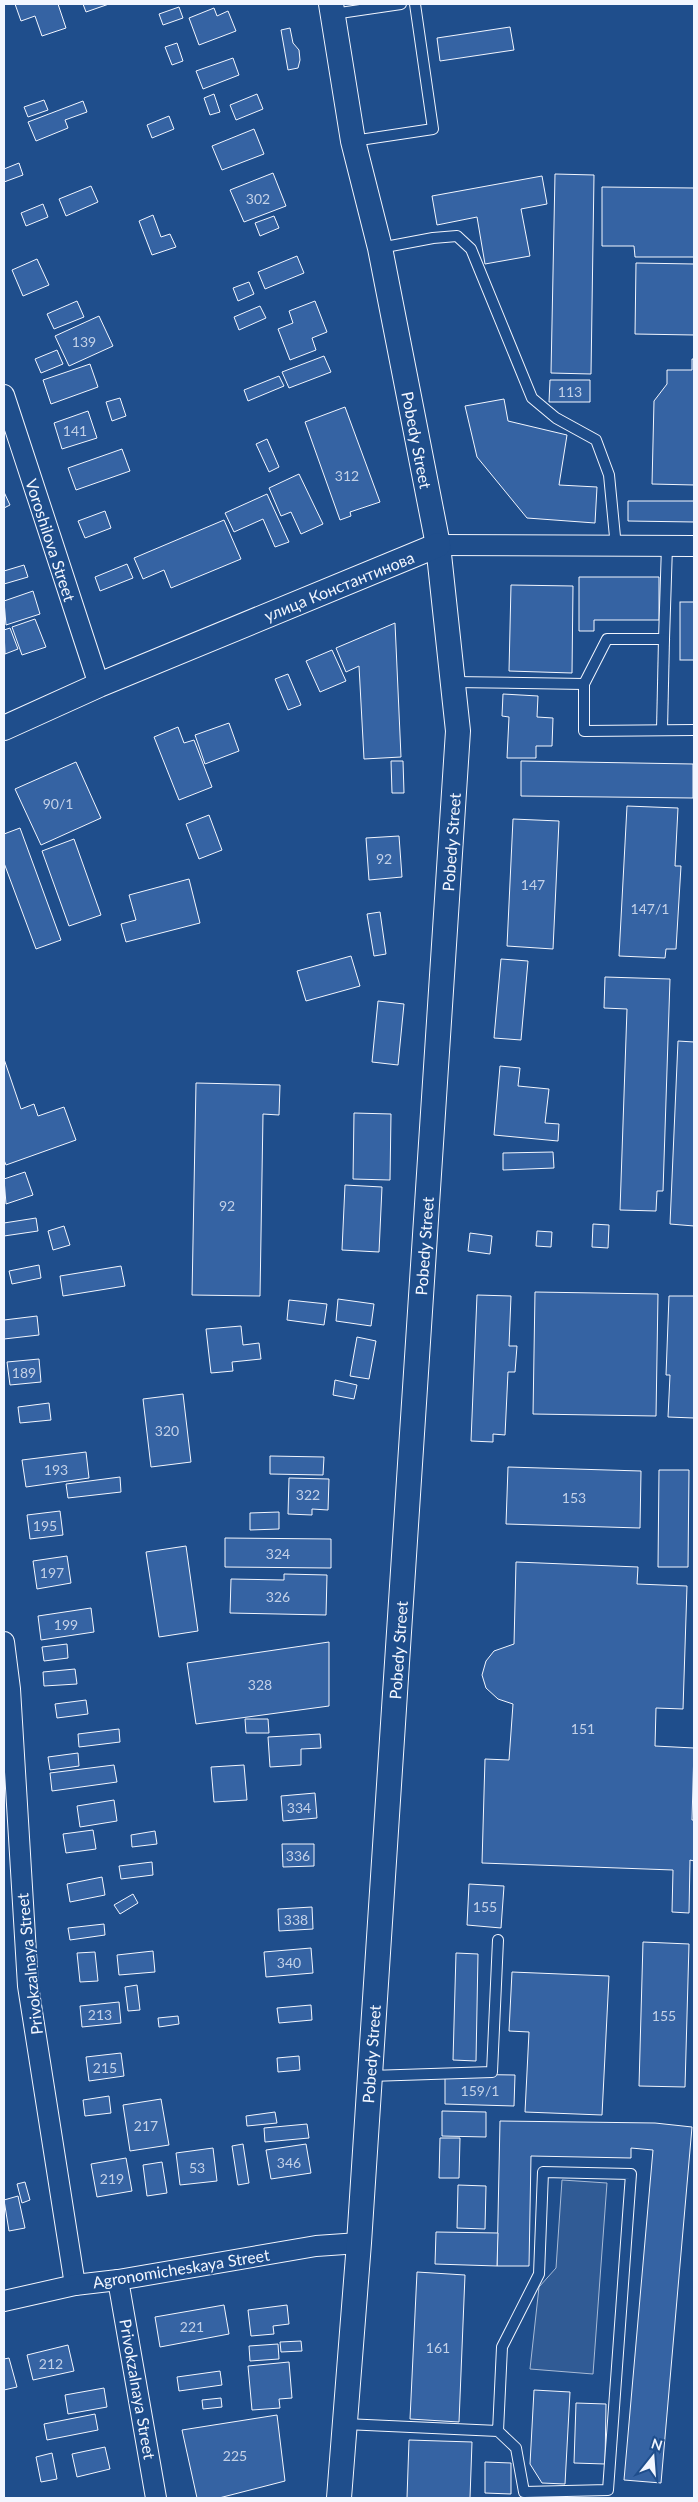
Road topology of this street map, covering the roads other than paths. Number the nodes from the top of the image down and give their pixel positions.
1 (401, 4) edge
2 (415, 4) edge
3 (332, 9) edge
4 (353, 141) junction
5 (380, 248) junction
6 (4, 395) edge
7 (438, 545) junction
8 (667, 546) junction
9 (694, 546) edge
10 (616, 547) junction
11 (664, 639) junction
12 (453, 682) junction
13 (584, 684) junction
14 (99, 685) junction
15 (4, 728) edge
16 (662, 730) junction
17 (694, 730) edge
18 (4, 1642) edge
19 (498, 1940) dead end
20 (370, 2076) junction
21 (359, 2243) junction
22 (118, 2280) junction
23 (75, 2285) junction
24 (4, 2301) edge
25 (345, 2424) junction
26 (498, 2431) junction
27 (156, 2498) edge
28 (339, 2498) edge

1 - 3 lane
2 - 4 lane
3 - 4 street, Pobedy Street
4 - 5 street, Pobedy Street
5 - 7 street, Pobedy Street
5 - 10 lane
6 - 14 street, Voroshilova Street
7 - 10 street, улица Константинова
7 - 12 street, Pobedy Street
7 - 14 street, улица Константинова
8 - 9 street, улица Константинова
8 - 10 street, улица Константинова
8 - 11 lane
11 - 13 lane
11 - 16 lane
12 - 13 lane
12 - 20 street, Pobedy Street
13 - 16 lane
14 - 15 street, улица Константинова
16 - 17 lane
18 - 23 street, Privokzalnaya Street
19 - 20 lane
20 - 21 street, Pobedy Street
21 - 22 street, Agronomicheskaya Street
21 - 25 street, Pobedy Street
22 - 23 street, Agronomicheskaya Street
22 - 27 street, Privokzalnaya Street
23 - 24 street, Agronomicheskaya Street
25 - 26 lane
25 - 28 street, Pobedy Street
26 - 26 lane

